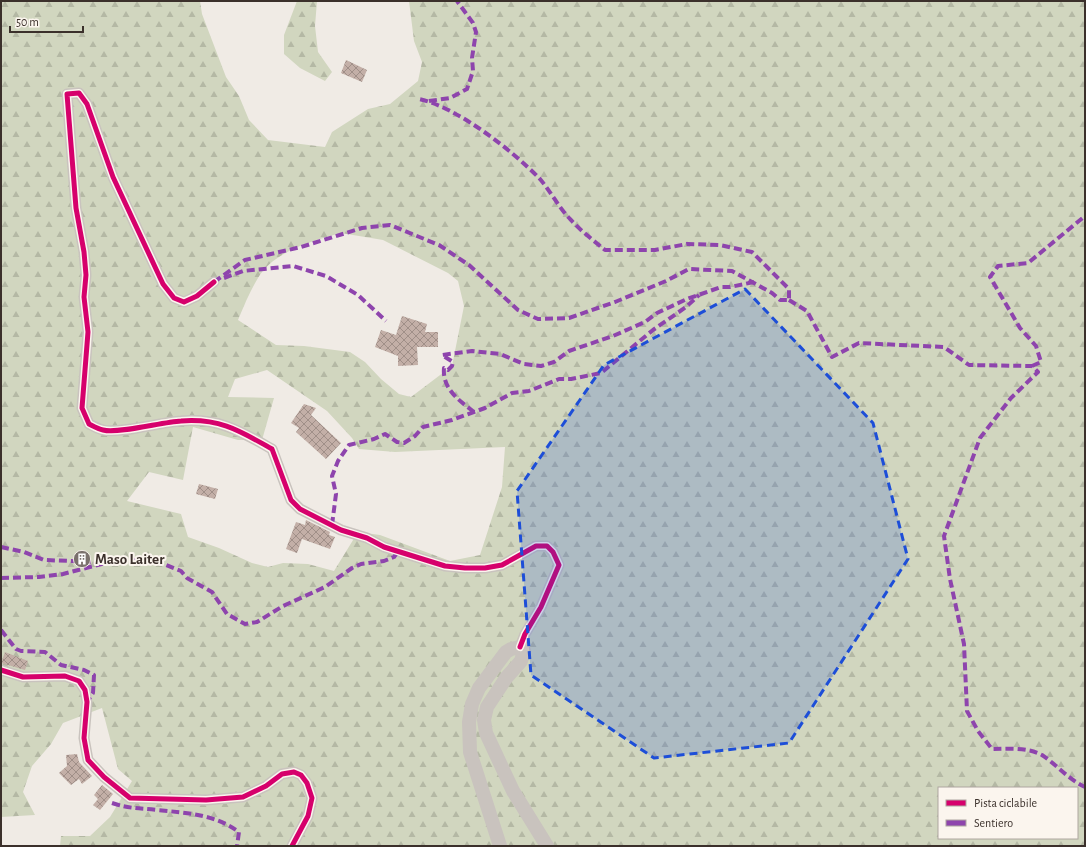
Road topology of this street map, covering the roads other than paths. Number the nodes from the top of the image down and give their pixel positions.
1 (214, 282) dead end
2 (520, 647) junction
3 (1, 670) edge
4 (292, 846) edge
5 (500, 846) edge
6 (547, 846) edge

1 - 2 street
2 - 5 street
2 - 6 street
3 - 4 street

